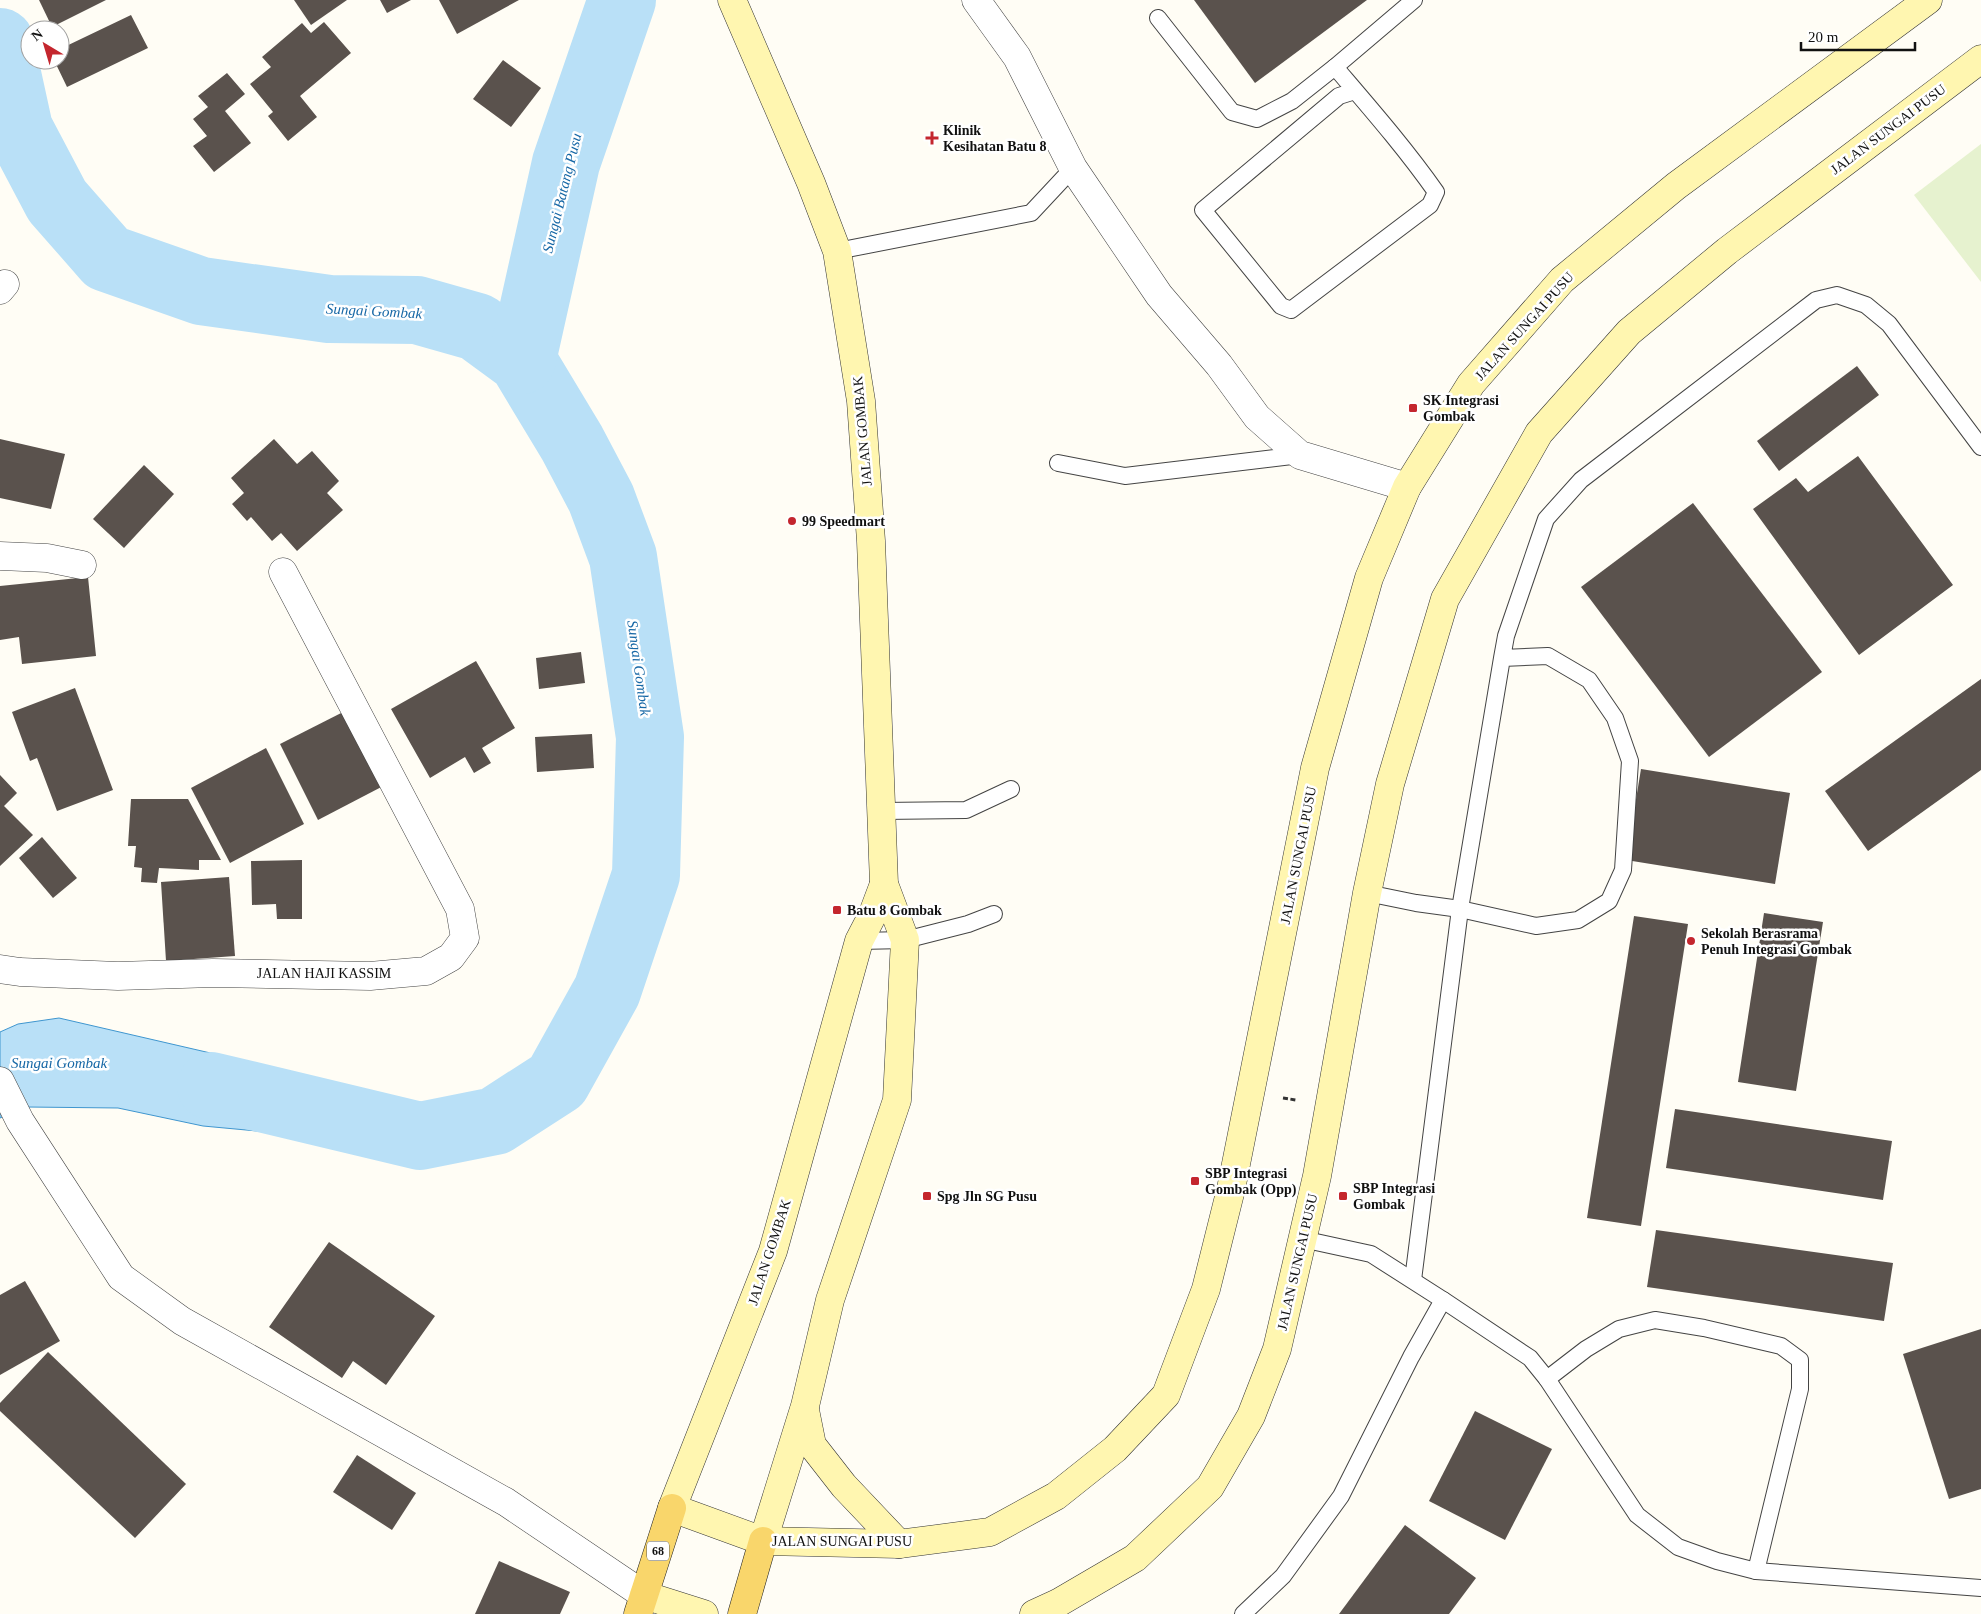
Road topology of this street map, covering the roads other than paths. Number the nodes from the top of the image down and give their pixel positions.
1 (732, 0) edge
2 (976, 0) edge
3 (1414, 0) edge
4 (1928, 0) edge
5 (1158, 18) dead end
6 (1981, 59) edge
7 (1335, 67) junction
8 (1355, 91) junction
9 (1073, 168) junction
10 (837, 250) junction
11 (1981, 447) edge
12 (1300, 455) junction
13 (1058, 463) dead end
14 (1407, 487) junction
15 (0, 556) edge
16 (82, 565) dead end
17 (283, 572) dead end
18 (1502, 658) junction
19 (1011, 789) dead end
20 (882, 811) junction
21 (884, 884) junction
22 (1367, 893) junction
23 (1460, 909) junction
24 (994, 914) dead end
25 (905, 940) junction
26 (859, 941) junction
27 (0, 970) edge
28 (0, 1081) edge
29 (1302, 1239) junction
30 (1413, 1280) junction
31 (1443, 1300) junction
32 (1548, 1379) junction
33 (805, 1406) junction
34 (672, 1508) junction
35 (763, 1542) junction
36 (899, 1544) junction
37 (1756, 1571) junction
38 (1981, 1588) edge
39 (641, 1604) edge
40 (704, 1614) edge
41 (742, 1614) edge
42 (1034, 1614) edge
43 (1243, 1614) edge

1 - 10 main road, JALAN GOMBAK / 68
2 - 9 street
3 - 7 lane
4 - 14 main road, JALAN SUNGAI PUSU
5 - 7 lane
6 - 22 main road, JALAN SUNGAI PUSU
7 - 8 lane
8 - 8 lane
9 - 10 lane
9 - 12 street
10 - 20 main road, JALAN GOMBAK / 68
11 - 18 lane
12 - 13 lane
12 - 14 street
14 - 36 main road, JALAN SUNGAI PUSU
15 - 16 street
17 - 27 street, JALAN HAJI KASSIM
18 - 23 lane
18 - 23 lane
19 - 20 lane
20 - 21 main road, JALAN GOMBAK / 68
21 - 25 main road, JALAN GOMBAK / 68
21 - 26 main road, JALAN GOMBAK / 68
22 - 23 lane
22 - 29 main road, JALAN SUNGAI PUSU
23 - 30 lane
24 - 25 lane
25 - 26 lane
25 - 33 main road, JALAN GOMBAK / 68
26 - 34 main road, JALAN GOMBAK / 68
28 - 39 street
29 - 30 lane
29 - 42 main road, JALAN SUNGAI PUSU
30 - 31 lane
31 - 32 lane
31 - 43 lane
32 - 37 lane
32 - 37 lane
33 - 35 main road, JALAN GOMBAK / 68
33 - 36 main road
34 - 35 main road, JALAN SUNGAI PUSU
34 - 39 main road, JALAN GOMBAK / 68
35 - 36 main road, JALAN SUNGAI PUSU
35 - 41 main road, JALAN GOMBAK / 68
37 - 38 lane
39 - 40 main road

